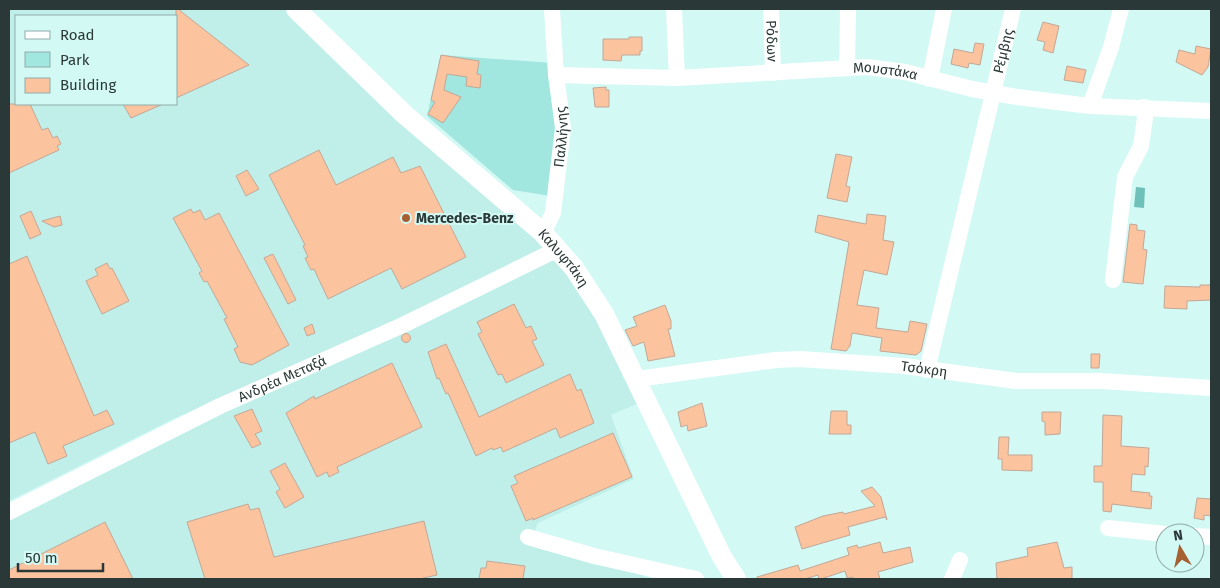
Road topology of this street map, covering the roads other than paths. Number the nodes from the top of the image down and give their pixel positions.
1 (296, 9) edge
2 (552, 9) edge
3 (674, 9) edge
4 (771, 9) edge
5 (848, 9) edge
6 (944, 9) edge
7 (1013, 9) edge
8 (1121, 9) edge
9 (847, 67) junction
10 (773, 73) junction
11 (556, 75) junction
12 (677, 78) junction
13 (930, 79) junction
14 (994, 93) junction
15 (1090, 106) junction
16 (1144, 108) junction
17 (1211, 111) edge
18 (543, 233) junction
19 (558, 249) junction
20 (1113, 280) dead end
21 (928, 370) junction
22 (637, 379) junction
23 (1211, 388) edge
24 (9, 512) edge
25 (1108, 528) dead end
26 (1155, 533) edge
27 (528, 537) dead end
28 (960, 560) dead end
29 (696, 579) edge
30 (736, 579) edge
31 (952, 579) edge

1 - 18 main road, Καλυφτάκη
2 - 11 street, Παλλήνης
3 - 12 street
4 - 10 street, Ρόδων
5 - 9 street
6 - 13 street
7 - 14 street, Ρέμβης
8 - 15 street
9 - 10 street, Μουστάκα
9 - 13 street, Μουστάκα
10 - 12 street, Μουστάκα
11 - 12 street, Μουστάκα
11 - 18 street, Παλλήνης
13 - 14 street, Μουστάκα
14 - 15 street, Μουστάκα
14 - 21 street, Ρέμβης
15 - 16 street, Μουστάκα
16 - 17 street, Μουστάκα
16 - 20 street
18 - 19 main road, Καλυφτάκη
19 - 22 main road, Καλυφτάκη
19 - 24 street, Ανδρέα Μεταξά
21 - 22 street, Τσόκρη
21 - 23 street, Τσόκρη
22 - 30 main road, Καλυφτάκη
25 - 26 street
27 - 29 street
28 - 31 street

